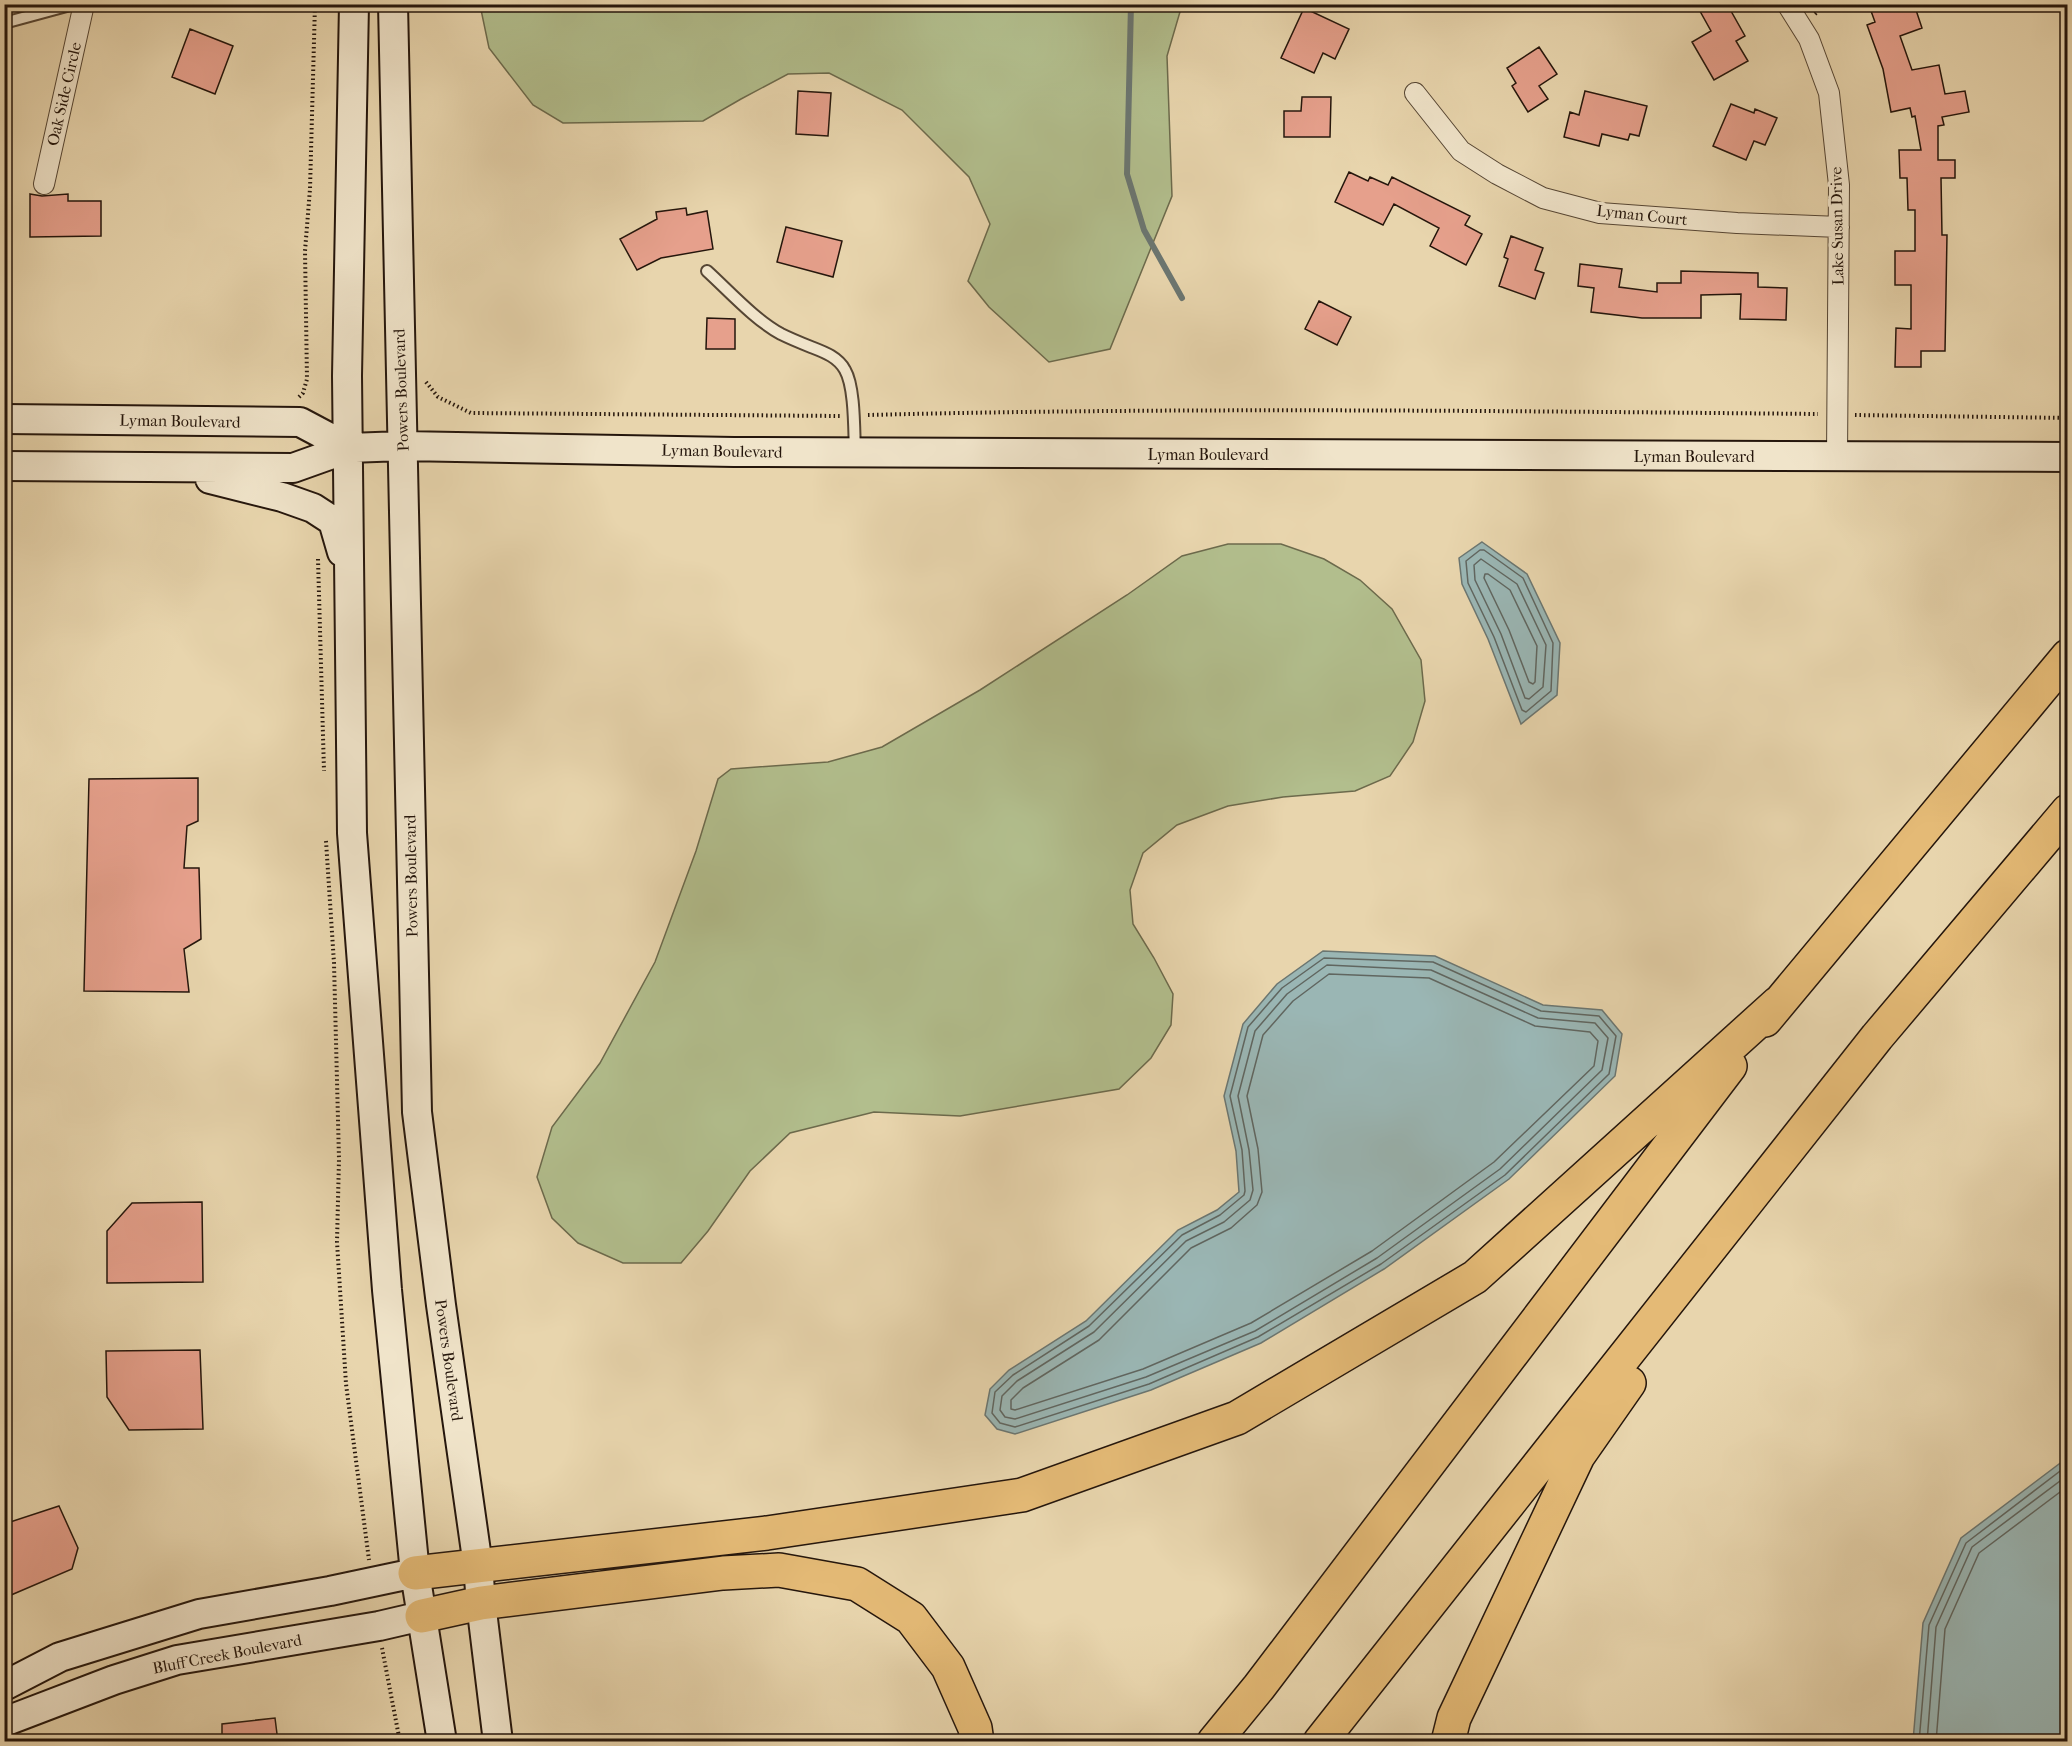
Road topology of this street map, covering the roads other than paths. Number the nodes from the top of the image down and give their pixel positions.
1 (74, 4) edge
2 (84, 4) edge
3 (354, 4) edge
4 (393, 4) edge
5 (1787, 4) edge
6 (4, 23) edge
7 (1414, 93) dead end
8 (44, 184) dead end
9 (1839, 227) junction
10 (707, 271) dead end
11 (4, 419) edge
12 (403, 446) junction
13 (349, 448) junction
14 (855, 452) junction
15 (1837, 457) junction
16 (2067, 457) edge
17 (4, 466) edge
18 (146, 467) junction
19 (350, 599) junction
20 (2067, 656) edge
21 (2067, 811) edge
22 (1778, 1003) junction
23 (1877, 1037) junction
24 (478, 1566) junction
25 (415, 1574) junction
26 (481, 1603) junction
27 (422, 1616) junction
28 (4, 1686) edge
29 (4, 1722) edge
30 (442, 1742) edge
31 (498, 1742) edge
32 (977, 1742) edge
33 (1215, 1742) edge
34 (1320, 1742) edge
35 (1448, 1742) edge

1 - 6 lane
2 - 8 street, Oak Side Circle
3 - 13 main road
4 - 12 main road, Powers Boulevard
5 - 9 street, Lake Susan Drive
7 - 9 street, Lyman Court
9 - 15 street, Lake Susan Drive
10 - 14 lane
11 - 13 main road, Lyman Boulevard
12 - 13 main road, Lyman Boulevard
12 - 14 main road, Lyman Boulevard
12 - 24 main road, Powers Boulevard
13 - 18 main road, Lyman Boulevard
13 - 19 main road
14 - 15 main road, Lyman Boulevard
15 - 16 main road, Lyman Boulevard
17 - 18 main road, Lyman Boulevard
18 - 19 main road
19 - 25 main road
20 - 22 highway
21 - 23 highway
22 - 24 highway
22 - 33 highway
23 - 34 highway
23 - 35 highway
24 - 25 highway
24 - 26 main road, Powers Boulevard
25 - 27 main road
25 - 28 main road
26 - 27 highway
26 - 31 main road, Powers Boulevard
26 - 32 highway
27 - 29 main road, Bluff Creek Boulevard
27 - 30 main road

